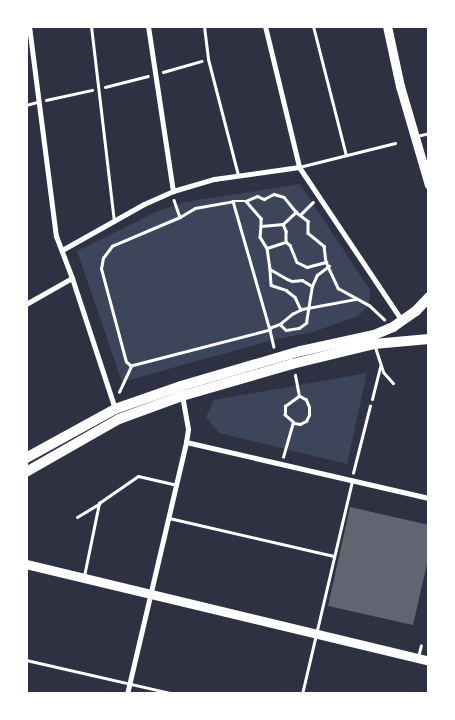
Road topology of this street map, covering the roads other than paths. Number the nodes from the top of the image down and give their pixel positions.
1 (29, 26) edge
2 (91, 26) edge
3 (148, 26) edge
4 (204, 26) edge
5 (264, 26) edge
6 (313, 26) edge
7 (387, 26) edge
8 (38, 102) junction
9 (26, 105) edge
10 (429, 133) edge
11 (414, 137) junction
12 (394, 143) dead end
13 (346, 155) junction
14 (299, 166) junction
15 (238, 175) junction
16 (429, 184) edge
17 (173, 191) junction
18 (114, 222) junction
19 (62, 250) junction
20 (72, 278) junction
21 (429, 297) edge
22 (26, 304) edge
23 (398, 324) junction
24 (429, 339) edge
25 (374, 344) junction
26 (380, 365) junction
27 (393, 384) dead end
28 (182, 391) junction
29 (372, 399) road end
30 (115, 409) junction
31 (119, 419) junction
32 (186, 442) junction
33 (26, 458) edge
34 (26, 472) edge
35 (352, 480) junction
36 (177, 486) junction
37 (429, 498) edge
38 (99, 503) junction
39 (77, 517) dead end
40 (169, 518) junction
41 (334, 556) junction
42 (26, 564) edge
43 (84, 579) junction
44 (151, 596) junction
45 (315, 634) junction
46 (421, 645) dead end
47 (418, 659) junction
48 (26, 660) edge
49 (429, 661) edge
50 (130, 683) junction
51 (128, 694) edge
52 (175, 694) edge
53 (302, 694) edge

1 - 8 street
2 - 18 lane
3 - 17 street
4 - 15 lane
5 - 14 street
6 - 13 lane
7 - 11 street
8 - 9 lane
8 - 19 street
10 - 11 lane
11 - 16 street
12 - 13 lane
13 - 14 lane
14 - 15 street
14 - 23 street
15 - 17 street
17 - 18 street
18 - 19 street
19 - 20 street
20 - 22 street
20 - 30 street
21 - 23 main road
23 - 28 main road
24 - 25 main road
25 - 26 lane
25 - 28 main road
26 - 27 lane
26 - 29 lane
28 - 30 main road
28 - 31 main road
28 - 32 street
30 - 31 street
30 - 33 main road
31 - 34 main road
32 - 35 street
32 - 36 street
35 - 37 street
35 - 41 lane
36 - 38 lane
36 - 40 street
38 - 39 lane
38 - 43 lane
40 - 41 lane
40 - 44 street
41 - 45 lane
42 - 43 street
43 - 44 street
44 - 45 street
44 - 50 street
45 - 47 street
45 - 53 lane
46 - 47 lane
47 - 49 street
48 - 50 lane
50 - 51 street
50 - 52 lane

